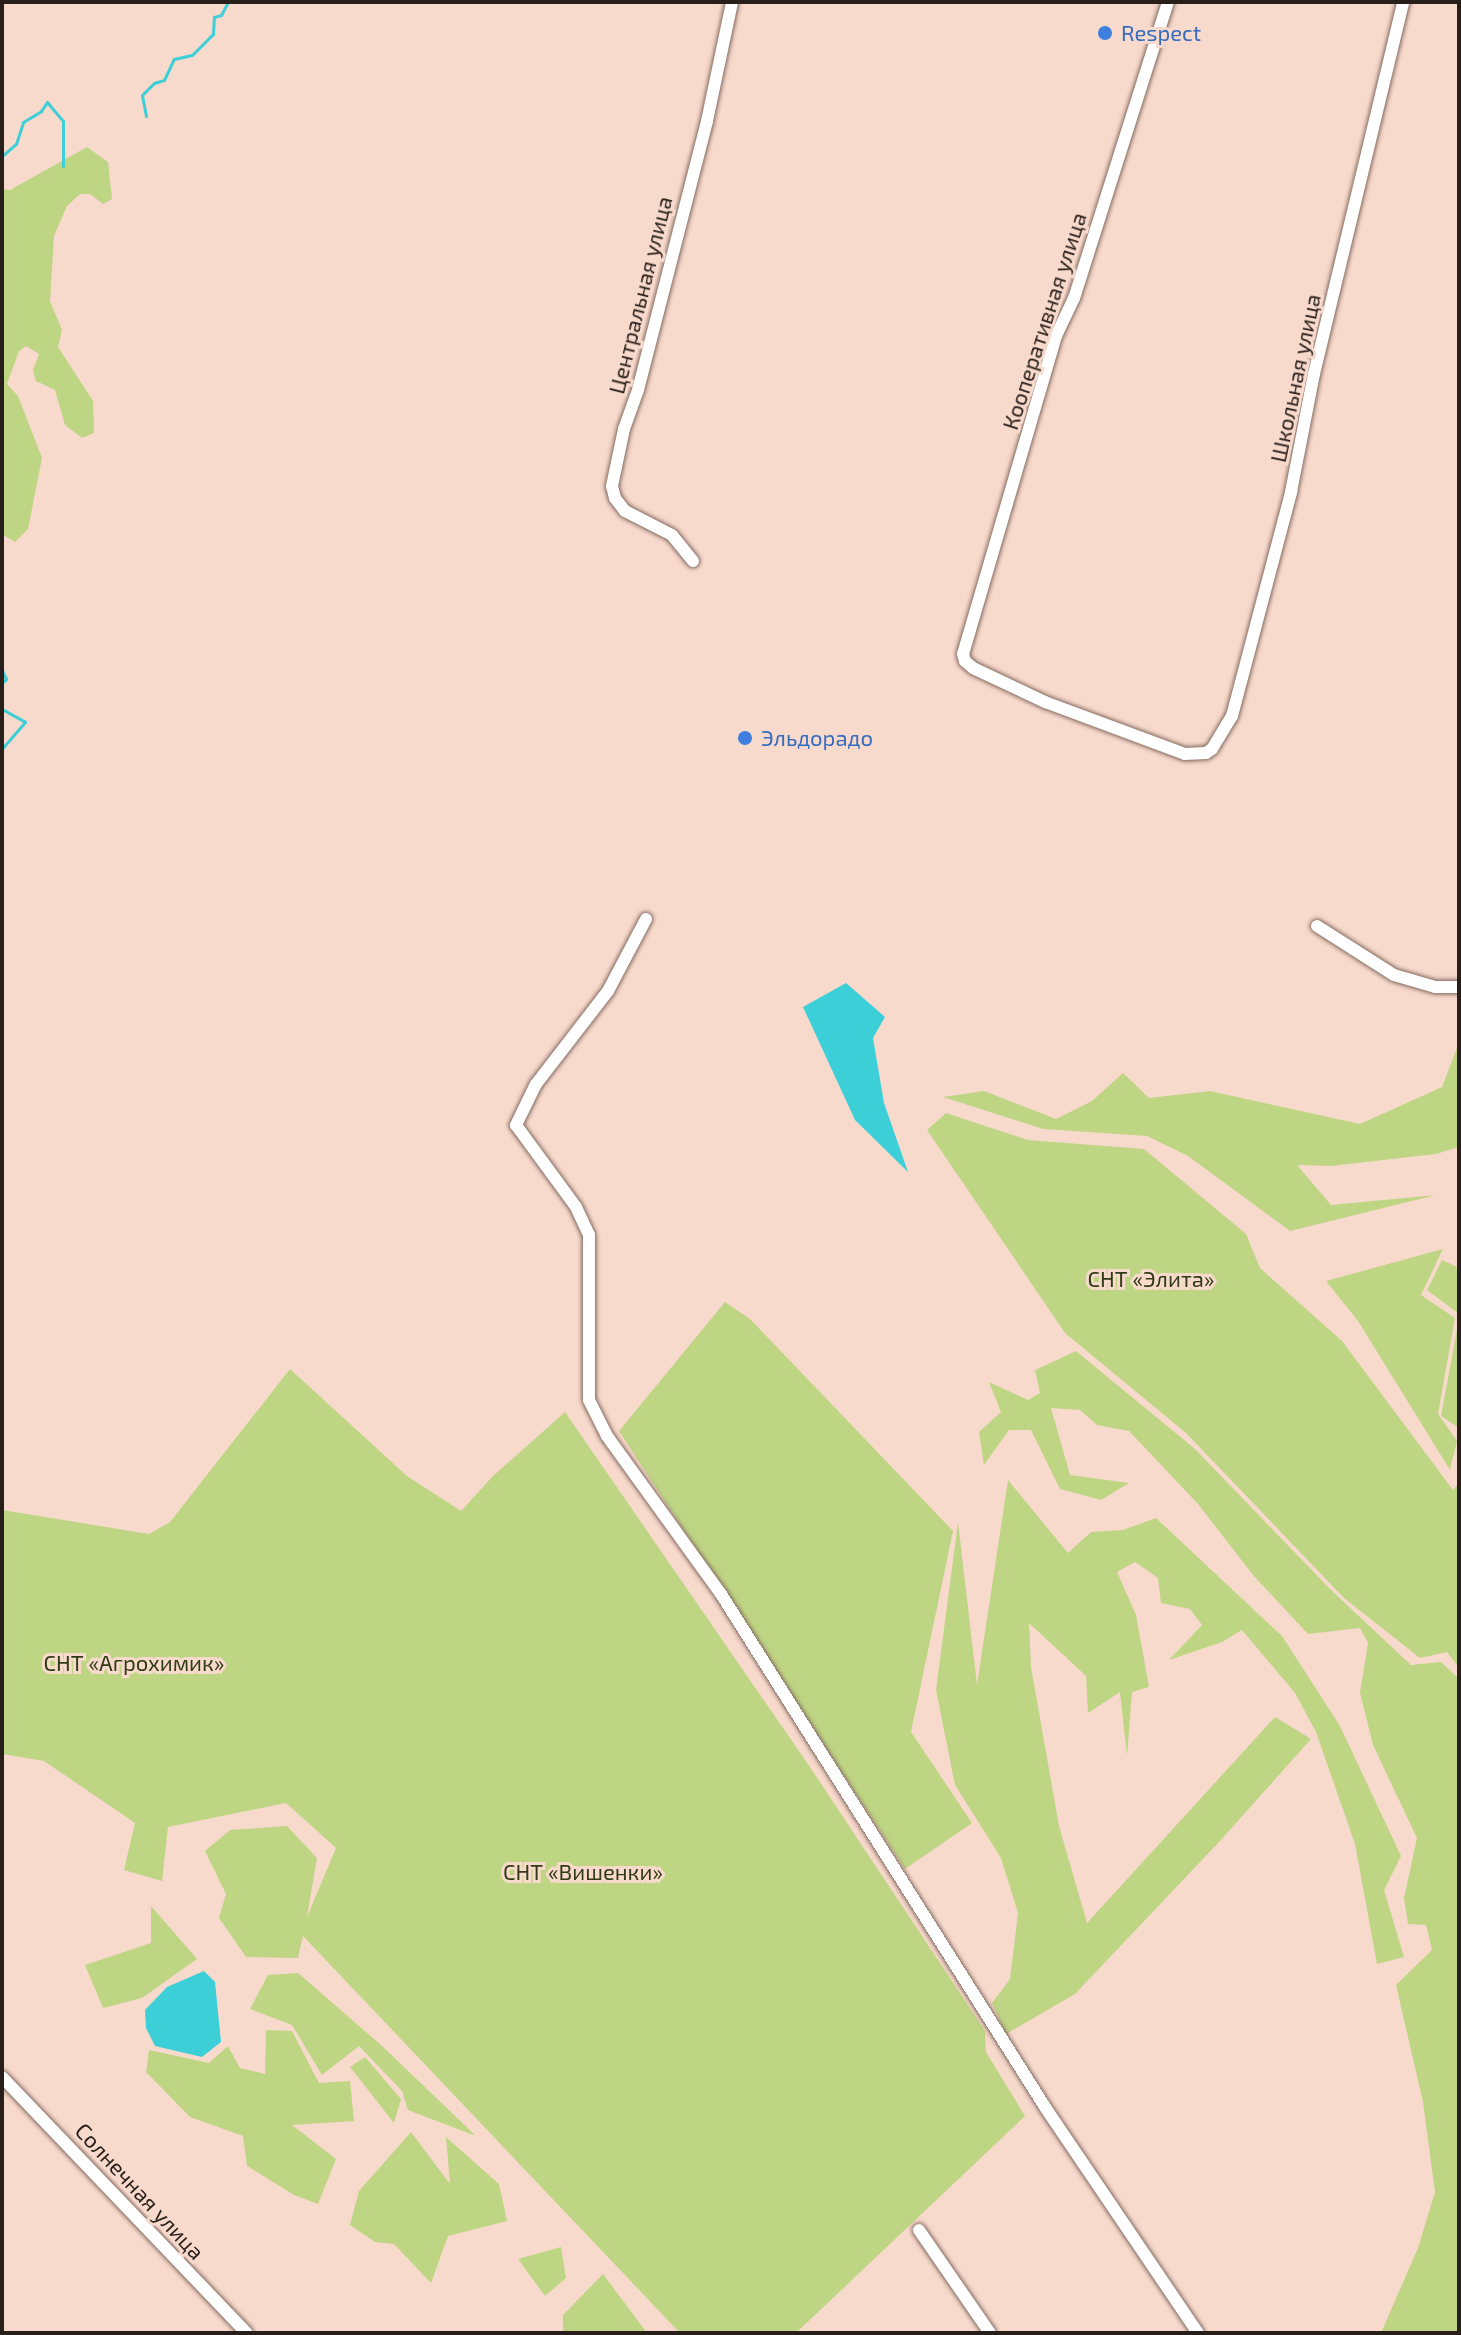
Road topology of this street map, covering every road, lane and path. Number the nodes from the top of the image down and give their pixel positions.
1 (732, 2) edge
2 (1168, 2) edge
3 (1403, 2) edge
4 (693, 561) dead end
5 (1206, 753) joint
6 (646, 919) dead end
7 (1317, 926) dead end
8 (1459, 987) edge
9 (2, 2077) edge
10 (919, 2230) dead end
11 (247, 2333) edge
12 (990, 2333) edge
13 (1198, 2333) edge

1 - 4 street, Центральная улица
2 - 5 street, Кооперативная улица
3 - 5 street, Школьная улица
6 - 13 street
7 - 8 street
9 - 11 street, Солнечная улица
10 - 12 street

